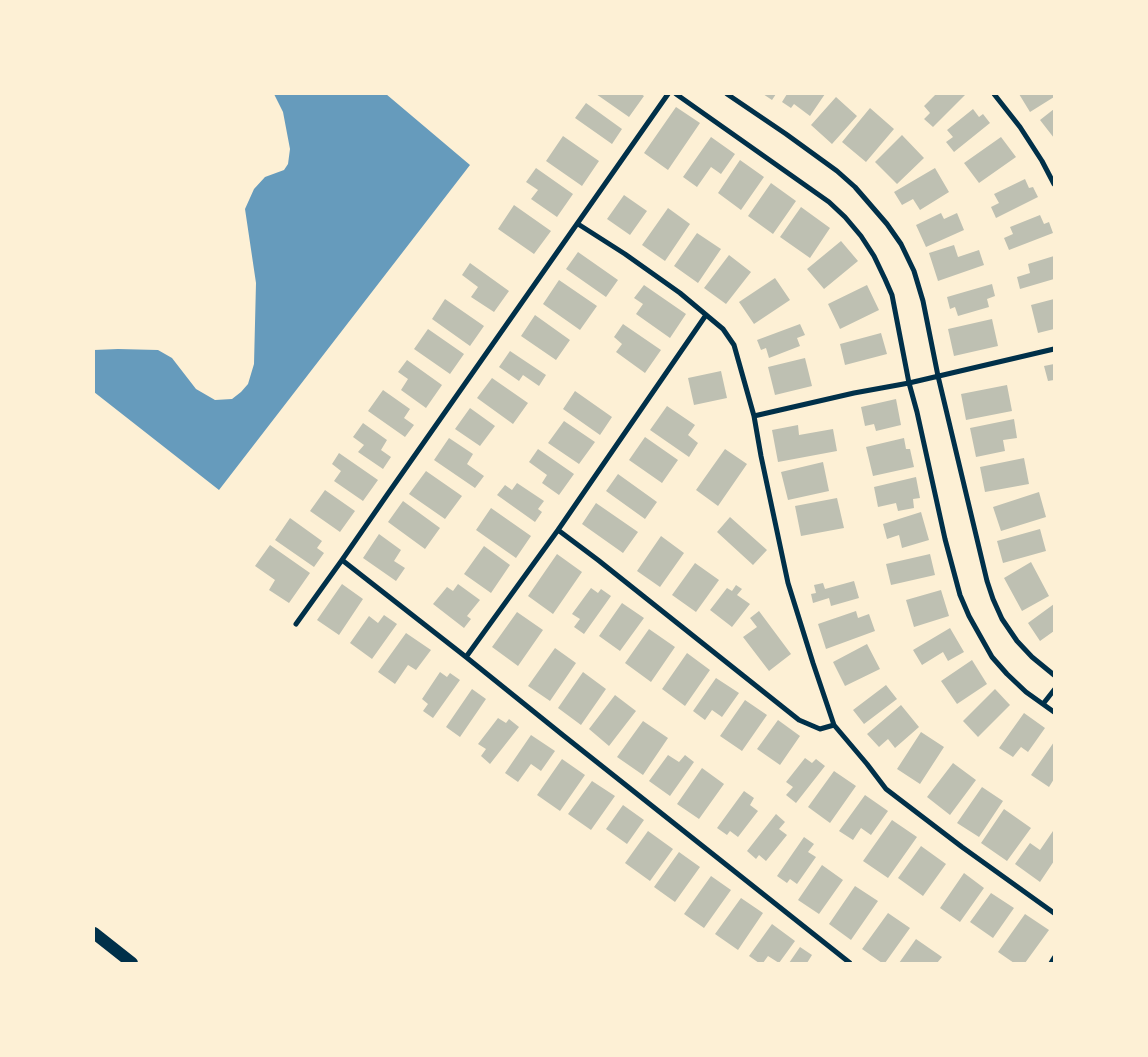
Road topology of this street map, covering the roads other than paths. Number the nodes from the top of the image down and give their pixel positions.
1 (668, 94) edge
2 (676, 94) edge
3 (727, 94) edge
4 (994, 94) edge
5 (1054, 184) edge
6 (578, 224) junction
7 (706, 315) junction
8 (1054, 349) edge
9 (938, 376) junction
10 (909, 383) junction
11 (754, 416) junction
12 (558, 530) junction
13 (342, 560) junction
14 (296, 624) dead end
15 (466, 657) junction
16 (1054, 675) edge
17 (1054, 690) edge
18 (1044, 704) junction
19 (1054, 712) edge
20 (834, 725) junction
21 (1054, 913) edge
22 (94, 933) edge
23 (1054, 958) edge
24 (132, 963) edge
25 (850, 963) edge
26 (1050, 963) edge

1 - 6 street
2 - 10 street
3 - 9 street
4 - 5 street
6 - 7 street
6 - 13 street
7 - 11 street
7 - 12 street
8 - 9 street
9 - 10 street
9 - 16 street
10 - 11 street
10 - 18 street
11 - 20 street
12 - 15 street
12 - 20 street
13 - 14 street
13 - 15 street
15 - 25 street
17 - 18 street
18 - 19 street
20 - 21 street
22 - 24 main road
23 - 26 street

